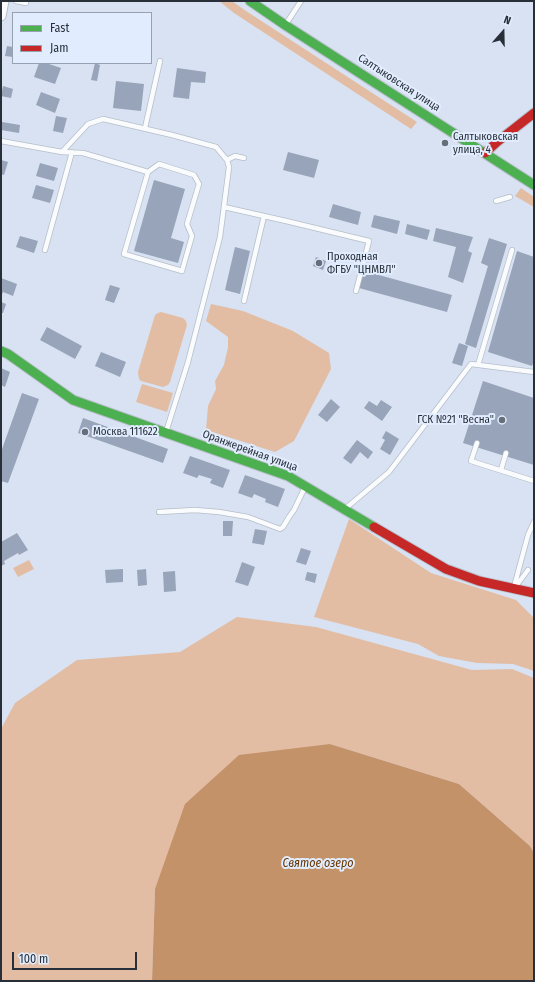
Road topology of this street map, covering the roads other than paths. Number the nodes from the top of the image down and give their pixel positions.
1 (4, 1) edge
2 (16, 1) edge
3 (250, 1) edge
4 (301, 1) edge
5 (26, 3) dead end
6 (1, 16) edge
7 (286, 25) junction
8 (160, 62) dead end
9 (534, 113) edge
10 (144, 128) junction
11 (1, 141) edge
12 (62, 152) junction
13 (72, 152) junction
14 (485, 153) junction
15 (244, 158) dead end
16 (227, 160) junction
17 (148, 172) junction
18 (534, 186) edge
19 (510, 198) dead end
20 (496, 201) dead end
21 (224, 207) junction
22 (264, 216) junction
23 (45, 250) dead end
24 (512, 250) dead end
25 (356, 291) dead end
26 (244, 301) dead end
27 (1, 350) edge
28 (478, 365) junction
29 (534, 372) edge
30 (165, 432) junction
31 (477, 444) dead end
32 (506, 453) dead end
33 (501, 470) junction
34 (534, 481) edge
35 (305, 485) junction
36 (345, 509) junction
37 (159, 512) dead end
38 (534, 522) edge
39 (528, 570) dead end
40 (514, 589) junction
41 (534, 593) edge

1 - 6 street
2 - 5 lane
3 - 7 street, Салтыковская улица
4 - 7 lane
7 - 14 street, Салтыковская улица
8 - 10 lane
9 - 14 street
10 - 12 lane
10 - 16 lane
11 - 12 lane
12 - 13 lane
13 - 17 lane
13 - 23 lane
14 - 18 street, Салтыковская улица
15 - 16 lane
16 - 21 lane
17 - 17 lane
19 - 20 lane
21 - 22 lane
21 - 30 lane
22 - 25 lane
22 - 26 lane
24 - 28 lane
27 - 30 street, Оранжерейная улица
28 - 29 lane
28 - 36 lane
30 - 35 street, Оранжерейная улица
31 - 33 lane
32 - 33 lane
33 - 34 lane
35 - 36 street, Оранжерейная улица
35 - 37 lane
36 - 40 street, Оранжерейная улица
38 - 40 lane
39 - 40 lane
40 - 41 street, Оранжерейная улица

